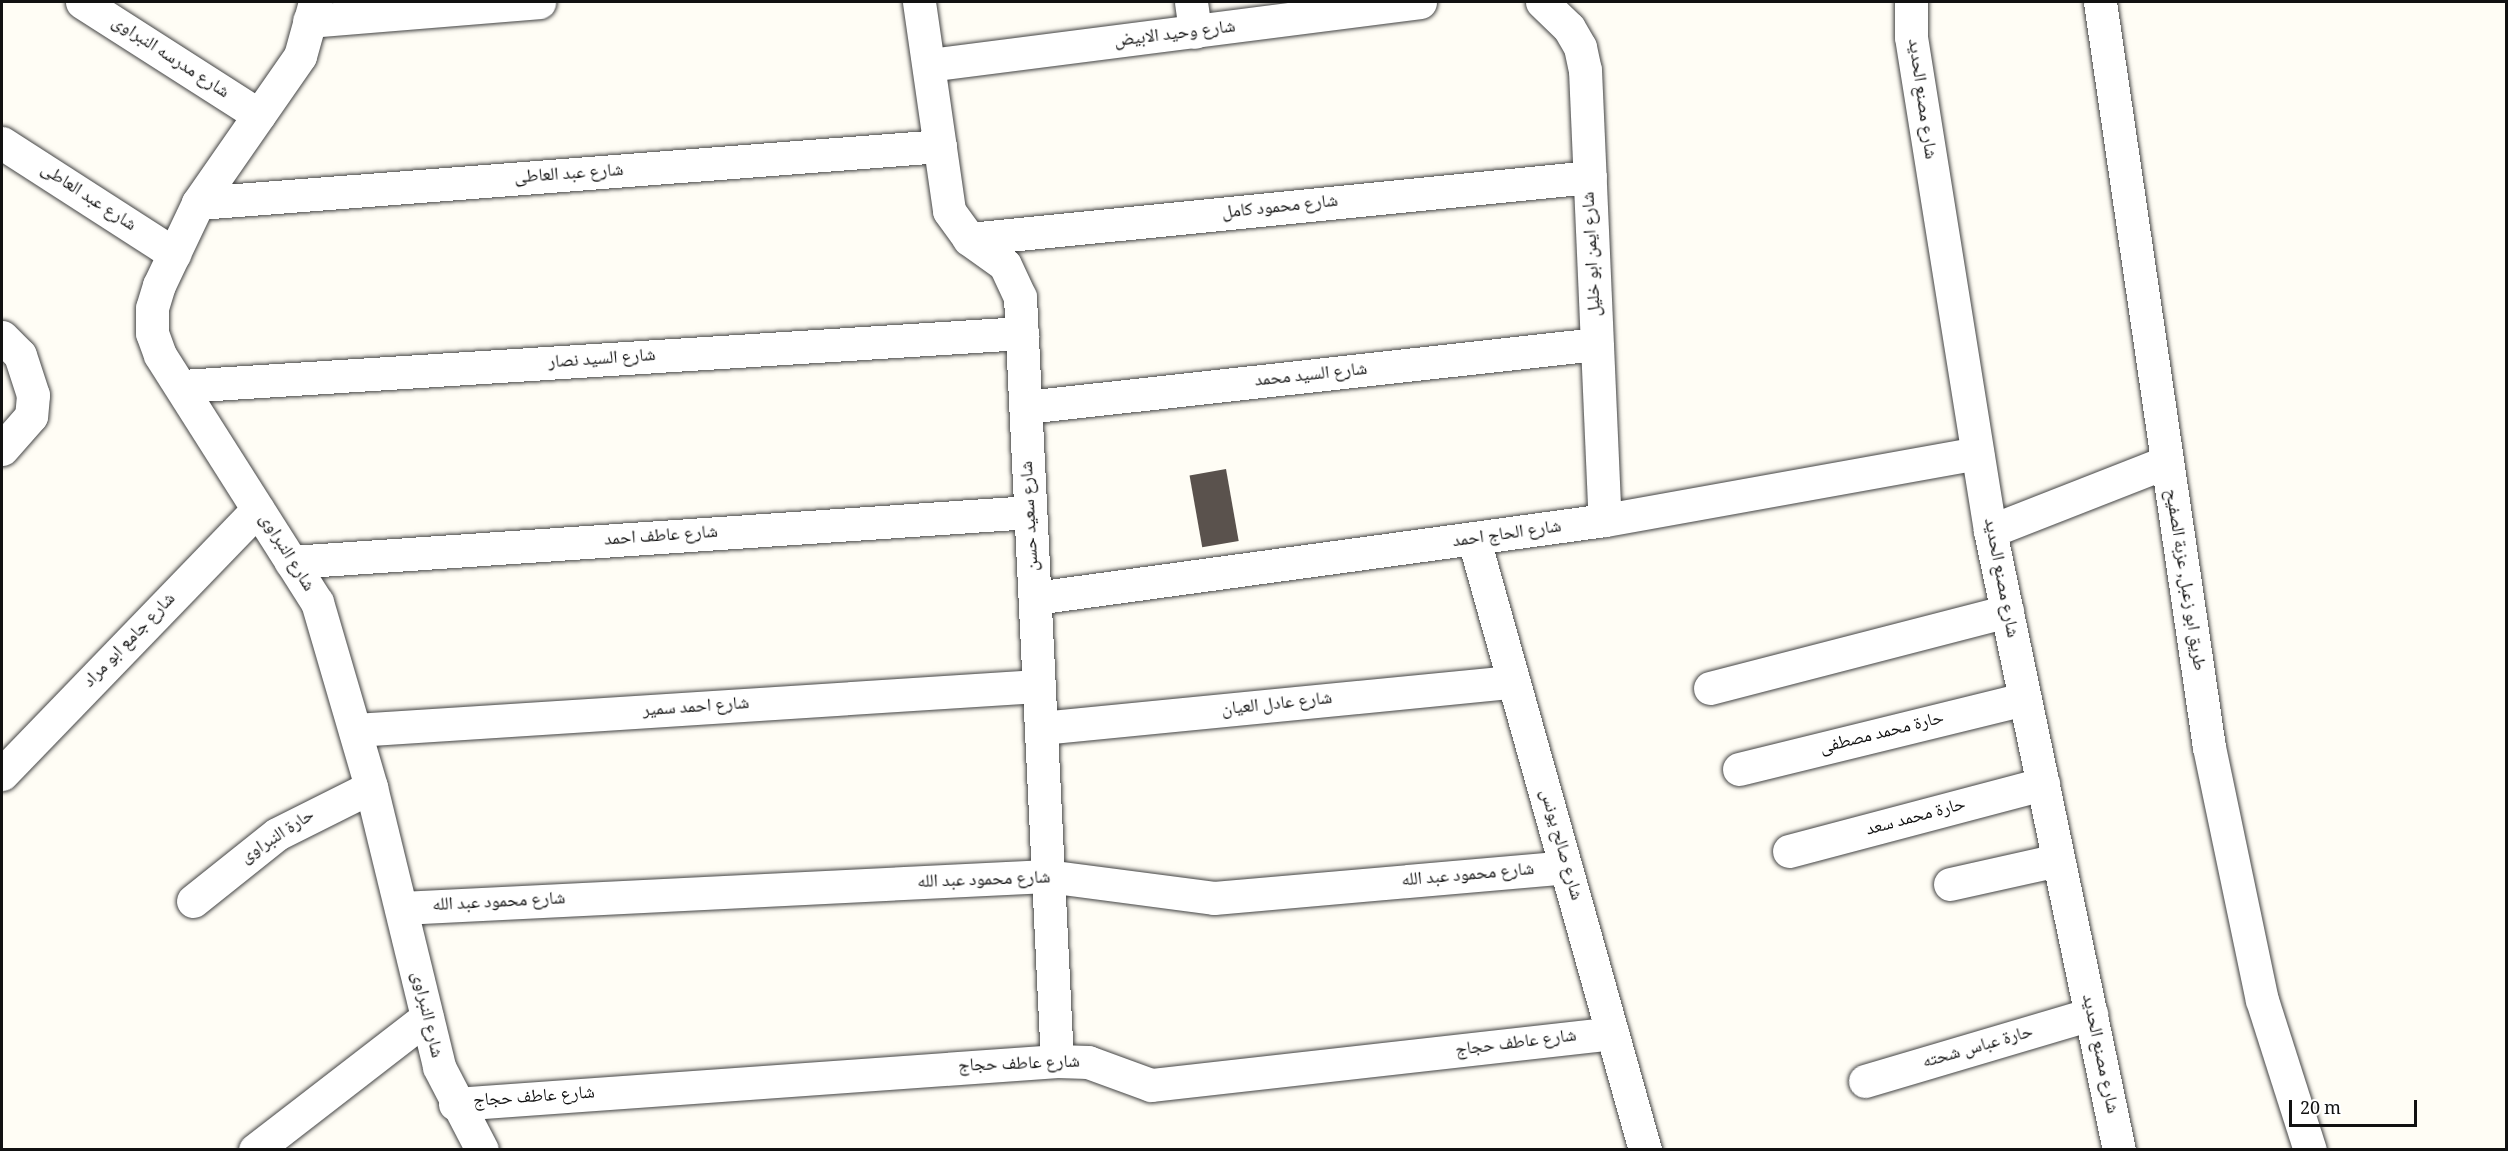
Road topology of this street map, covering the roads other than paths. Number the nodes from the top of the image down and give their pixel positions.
1 (82, 2) edge
2 (539, 2) edge
3 (919, 2) edge
4 (1420, 2) edge
5 (1542, 2) edge
6 (1911, 2) edge
7 (2100, 2) edge
8 (312, 11) edge
9 (1193, 17) edge
10 (929, 65) junction
11 (259, 115) junction
12 (2, 143) edge
13 (940, 146) junction
14 (1590, 177) junction
15 (198, 203) junction
16 (969, 239) junction
17 (174, 254) junction
18 (1022, 333) junction
19 (2, 337) edge
20 (1597, 344) junction
21 (182, 386) junction
22 (1026, 407) junction
23 (2, 449) edge
24 (1977, 453) junction
25 (2166, 462) junction
26 (258, 509) junction
27 (1030, 512) junction
28 (1605, 520) junction
29 (1990, 531) junction
30 (1474, 540) junction
31 (291, 562) junction
32 (1035, 598) junction
33 (2007, 611) junction
34 (1514, 682) junction
35 (1038, 686) junction
36 (1710, 688) dead end
37 (2025, 699) junction
38 (1041, 728) junction
39 (355, 730) junction
40 (1739, 769) dead end
41 (2, 774) edge
42 (2043, 784) junction
43 (371, 787) junction
44 (1790, 851) dead end
45 (2058, 860) junction
46 (1566, 867) junction
47 (1047, 876) junction
48 (1950, 884) dead end
49 (193, 901) dead end
50 (401, 908) junction
51 (2091, 1014) junction
52 (427, 1017) junction
53 (1612, 1033) junction
54 (1057, 1061) junction
55 (1866, 1081) dead end
56 (455, 1104) junction
57 (255, 1149) edge
58 (482, 1149) edge
59 (1645, 1149) edge
60 (2119, 1149) edge
61 (2310, 1149) edge

1 - 11 street, شارع مدرسه النبراوى
2 - 8 street
3 - 10 street, شارع سعيد حسن
4 - 9 street, شارع وحيد الابيض
5 - 14 street, شارع ايمن ابو خليل
6 - 24 street, شارع مصنع الحديد
7 - 25 street, طريق ابو زعبل, عزبة الصفيح
8 - 11 street, شارع النبراوى
9 - 10 street, شارع وحيد الابيض
10 - 13 street, شارع سعيد حسن
11 - 15 street, شارع النبراوى
12 - 17 street, شارع عبد العاطى
13 - 15 street, شارع عبد العاطى
13 - 16 street, شارع سعيد حسن
14 - 16 street, شارع محمود كامل
14 - 20 street, شارع ايمن ابو خليل
15 - 17 street, شارع النبراوى
16 - 18 street, شارع سعيد حسن
17 - 21 street, شارع النبراوى
18 - 21 street, شارع السيد نصار
18 - 22 street, شارع سعيد حسن
19 - 23 street
20 - 22 street, شارع السيد محمد
20 - 28 street, شارع ايمن ابو خليل
21 - 26 street, شارع النبراوى
22 - 27 street, شارع سعيد حسن
24 - 28 street, شارع الحاج احمد
24 - 29 street, شارع مصنع الحديد
25 - 29 street
25 - 61 street, طريق ابو زعبل, عزبة الصفيح
26 - 31 street, شارع النبراوى
26 - 41 street, شارع جامع ابو مراد
27 - 31 street, شارع عاطف احمد
27 - 32 street, شارع سعيد حسن
28 - 30 street, شارع الحاج احمد
29 - 33 street, شارع مصنع الحديد
30 - 32 street, شارع الحاج احمد
30 - 34 street, شارع صالح يونس
31 - 39 street, شارع النبراوى
32 - 35 street, شارع سعيد حسن
33 - 36 street
33 - 37 street, شارع مصنع الحديد
34 - 38 street, شارع عادل العيان
34 - 46 street, شارع صالح يونس
35 - 38 street, شارع سعيد حسن
35 - 39 street, شارع احمد سمير
37 - 40 street, حارة محمد مصطفى
37 - 42 street, شارع مصنع الحديد
38 - 47 street, شارع سعيد حسن
39 - 43 street, شارع النبراوى
42 - 44 street, حارة محمد سعد
42 - 45 street, شارع مصنع الحديد
43 - 49 street, حارة النبراوى
43 - 50 street, شارع النبراوى
45 - 48 street
45 - 51 street, شارع مصنع الحديد
46 - 47 street, شارع محمود عبد الله
46 - 53 street, شارع صالح يونس
47 - 50 street, شارع محمود عبد الله
47 - 54 street, شارع سعيد حسن
50 - 52 street, شارع النبراوى
51 - 55 street, حارة عباس شحته
51 - 60 street, شارع مصنع الحديد
52 - 56 street, شارع النبراوى
52 - 57 street
53 - 54 street, شارع عاطف حجاج
53 - 59 street, شارع صالح يونس
54 - 56 street, شارع عاطف حجاج
56 - 58 street, شارع النبراوى

